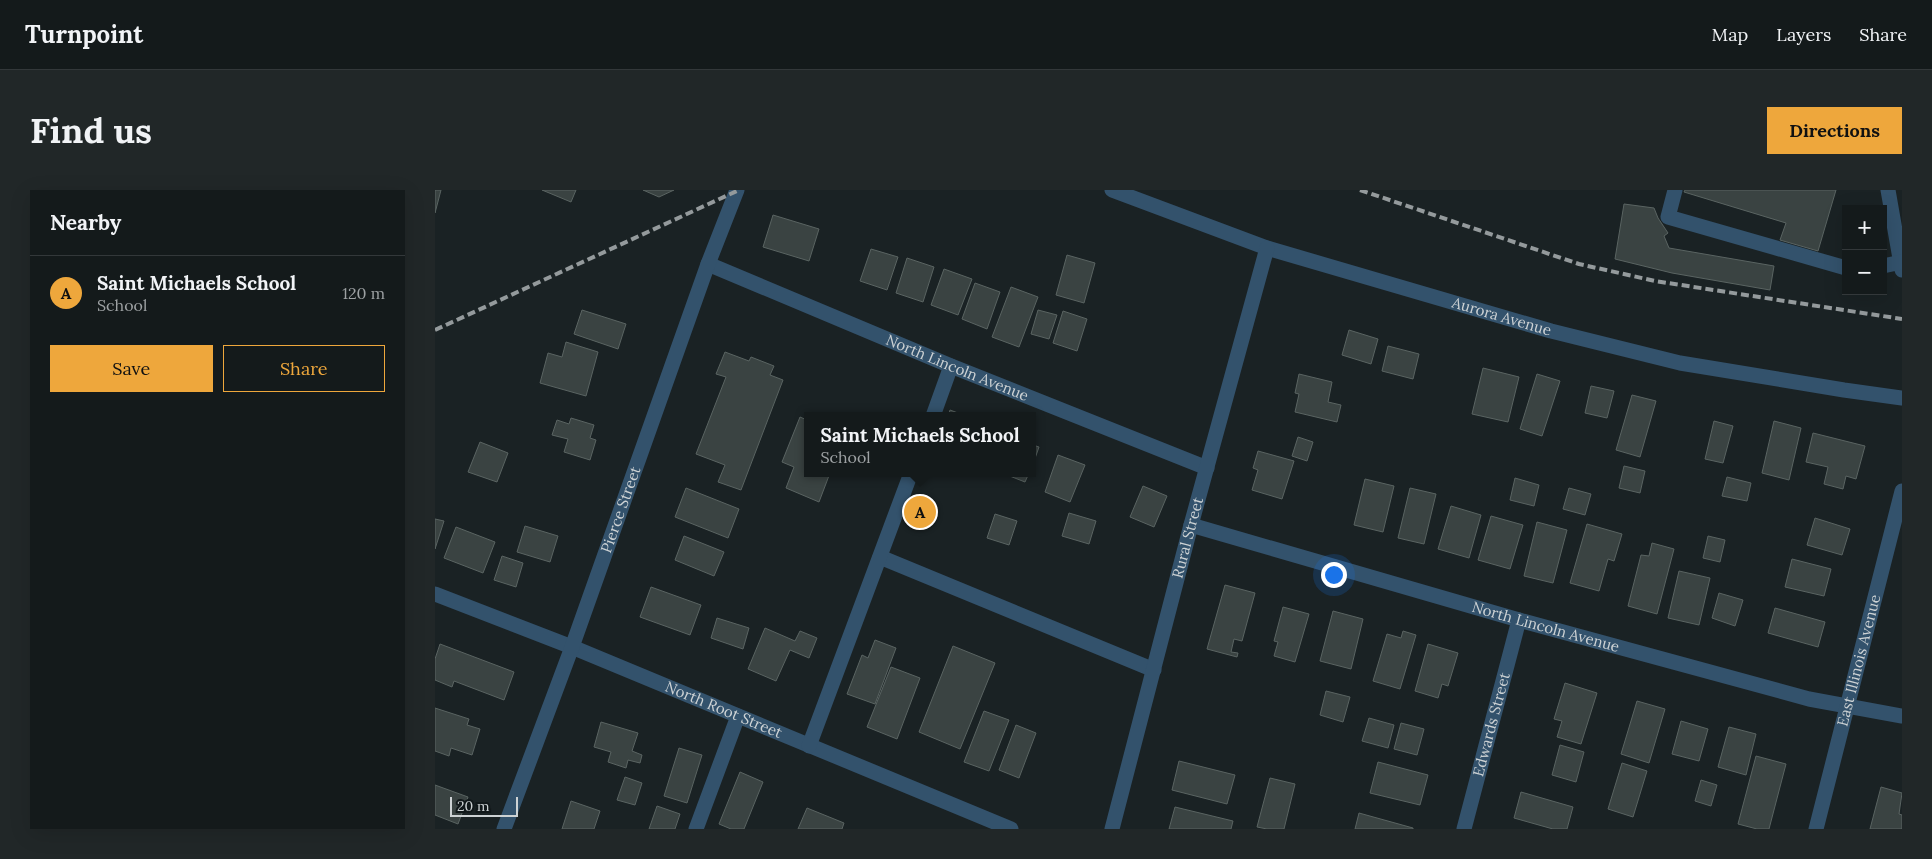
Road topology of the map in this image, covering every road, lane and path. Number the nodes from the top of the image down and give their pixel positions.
1 (737, 190) edge
2 (1112, 190) edge
3 (1675, 190) edge
4 (1888, 190) edge
5 (1267, 248) junction
6 (708, 264) junction
7 (1887, 266) edge
8 (1901, 266) edge
9 (1842, 267) edge
10 (951, 366) junction
11 (1902, 398) edge
12 (934, 412) edge
13 (1207, 468) junction
14 (910, 477) edge
15 (1902, 491) edge
16 (1191, 525) junction
17 (880, 557) junction
18 (435, 594) edge
19 (1519, 620) junction
20 (572, 647) junction
21 (1154, 670) junction
22 (1847, 706) junction
23 (737, 716) junction
24 (1902, 716) edge
25 (809, 746) junction
26 (504, 829) edge
27 (696, 829) edge
28 (1011, 829) edge
29 (1112, 829) edge
30 (1464, 829) edge
31 (1816, 829) edge

1 - 6 street, Pierce Street
2 - 5 street, Aurora Avenue
3 - 9 street
4 - 8 street
5 - 11 street, Aurora Avenue
5 - 13 street, Rural Street
6 - 10 street, North Lincoln Avenue
6 - 20 street, Pierce Street
7 - 8 street
10 - 12 street
10 - 13 street, North Lincoln Avenue
13 - 16 street, Rural Street
14 - 17 street
15 - 22 street, East Illinois Avenue
16 - 19 street, North Lincoln Avenue
16 - 21 street, Rural Street
17 - 21 street
17 - 25 street
18 - 20 street, North Root Street
19 - 22 street, North Lincoln Avenue
19 - 30 street, Edwards Street
20 - 23 street, North Root Street
20 - 26 street, Pierce Street
21 - 29 street, Rural Street
22 - 24 street, North Lincoln Avenue
22 - 31 street, East Illinois Avenue
23 - 25 street, North Root Street
23 - 27 street
25 - 28 street, North Root Street

